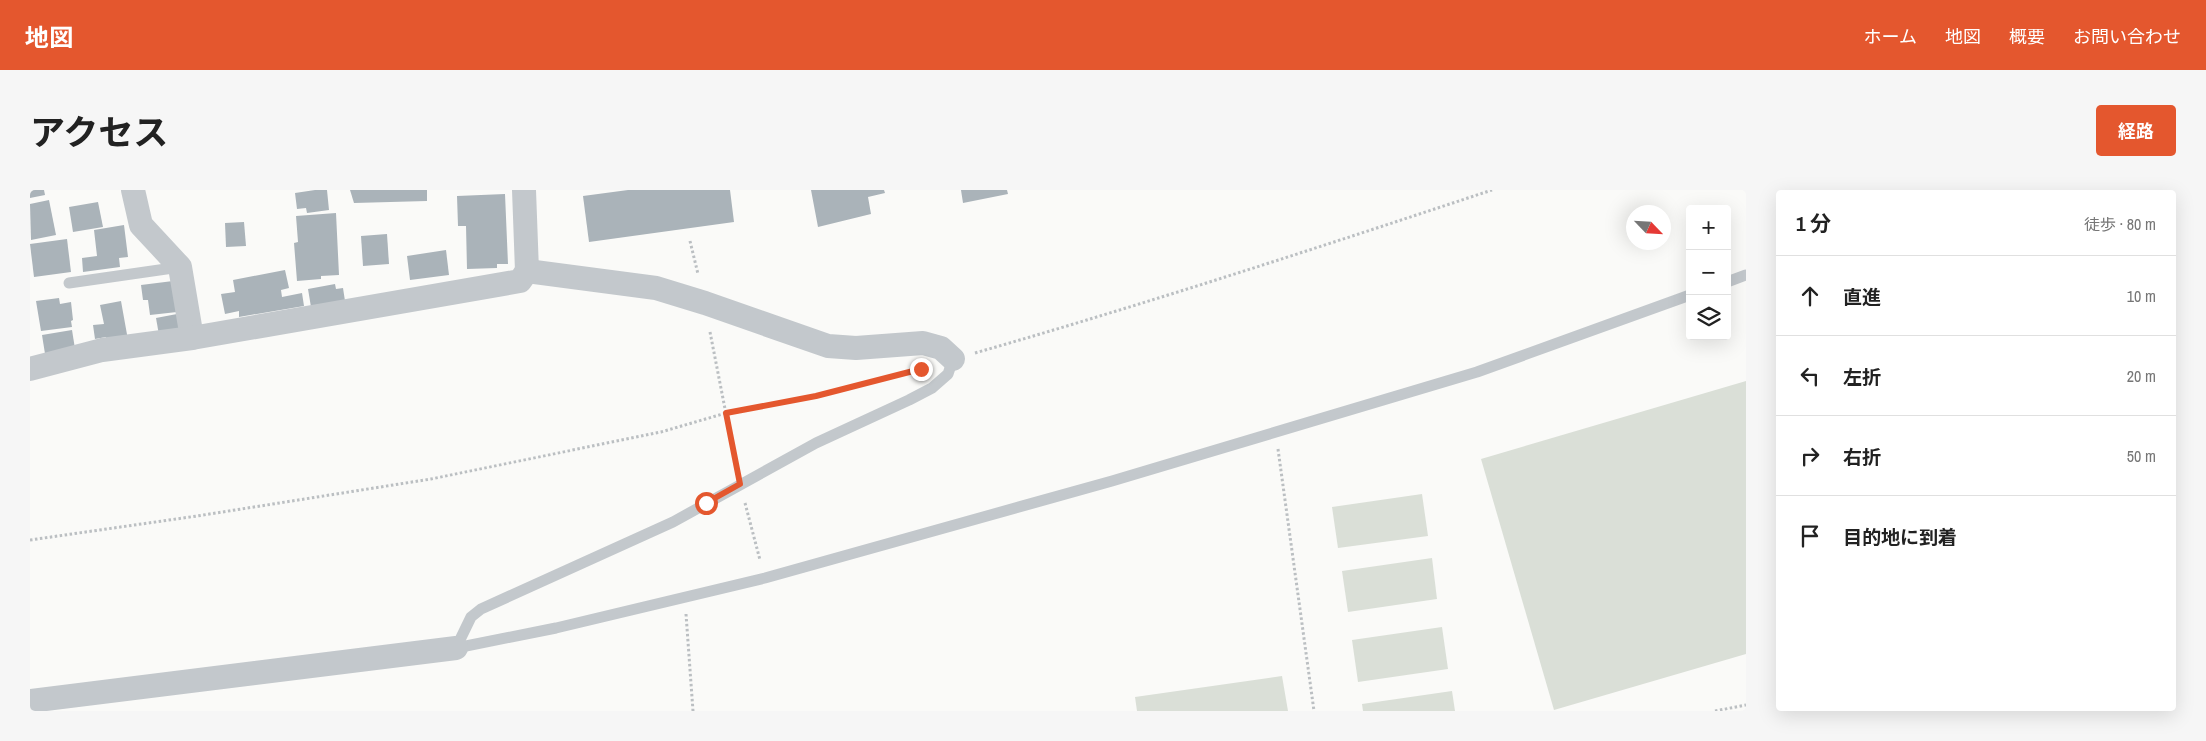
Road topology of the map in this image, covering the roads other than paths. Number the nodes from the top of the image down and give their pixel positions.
1 (133, 190) edge
2 (524, 190) edge
3 (180, 267) junction
4 (526, 271) junction
5 (1746, 275) edge
6 (1731, 281) edge
7 (69, 283) dead end
8 (1686, 296) edge
9 (192, 338) junction
10 (953, 359) joint
11 (30, 369) edge
12 (456, 648) junction
13 (30, 701) edge

1 - 3 street
2 - 4 street
3 - 7 lane
3 - 9 street
4 - 9 street
4 - 10 street
5 - 6 lane
8 - 12 lane
9 - 11 street
10 - 12 lane
12 - 13 street

